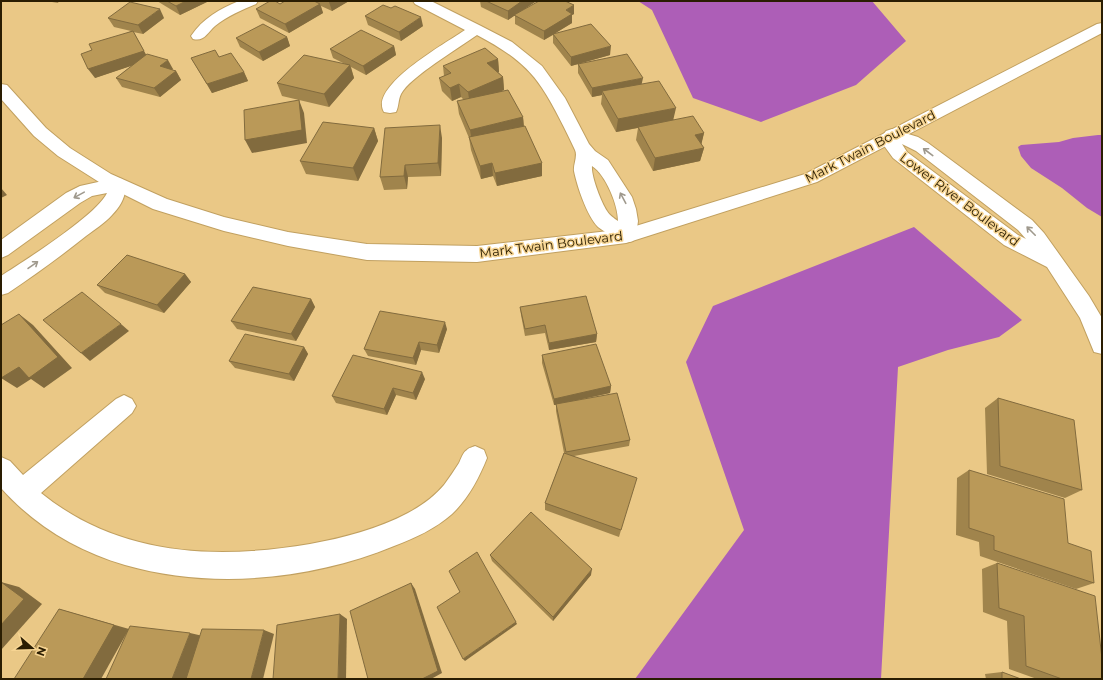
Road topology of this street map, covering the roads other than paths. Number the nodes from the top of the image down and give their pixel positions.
1 (250, 1) edge
2 (420, 1) edge
3 (1102, 27) edge
4 (476, 29) junction
5 (198, 36) dead end
6 (1, 89) edge
7 (390, 108) dead end
8 (892, 136) junction
9 (585, 152) junction
10 (116, 184) junction
11 (626, 236) junction
12 (1, 250) edge
13 (1, 287) edge
14 (1102, 345) edge
15 (124, 406) dead end
16 (475, 458) dead end
17 (1, 468) edge
18 (23, 492) junction

1 - 5 street
2 - 4 street
3 - 8 street, Mark Twain Boulevard
4 - 7 street
4 - 9 street
6 - 10 street, Mark Twain Boulevard
8 - 11 street, Mark Twain Boulevard
8 - 14 street, Lower River Boulevard
9 - 11 street
11 -> 9 street
10 - 11 street, Mark Twain Boulevard
10 -> 12 street
13 -> 10 street
15 - 18 street
16 - 18 street
17 - 18 street

